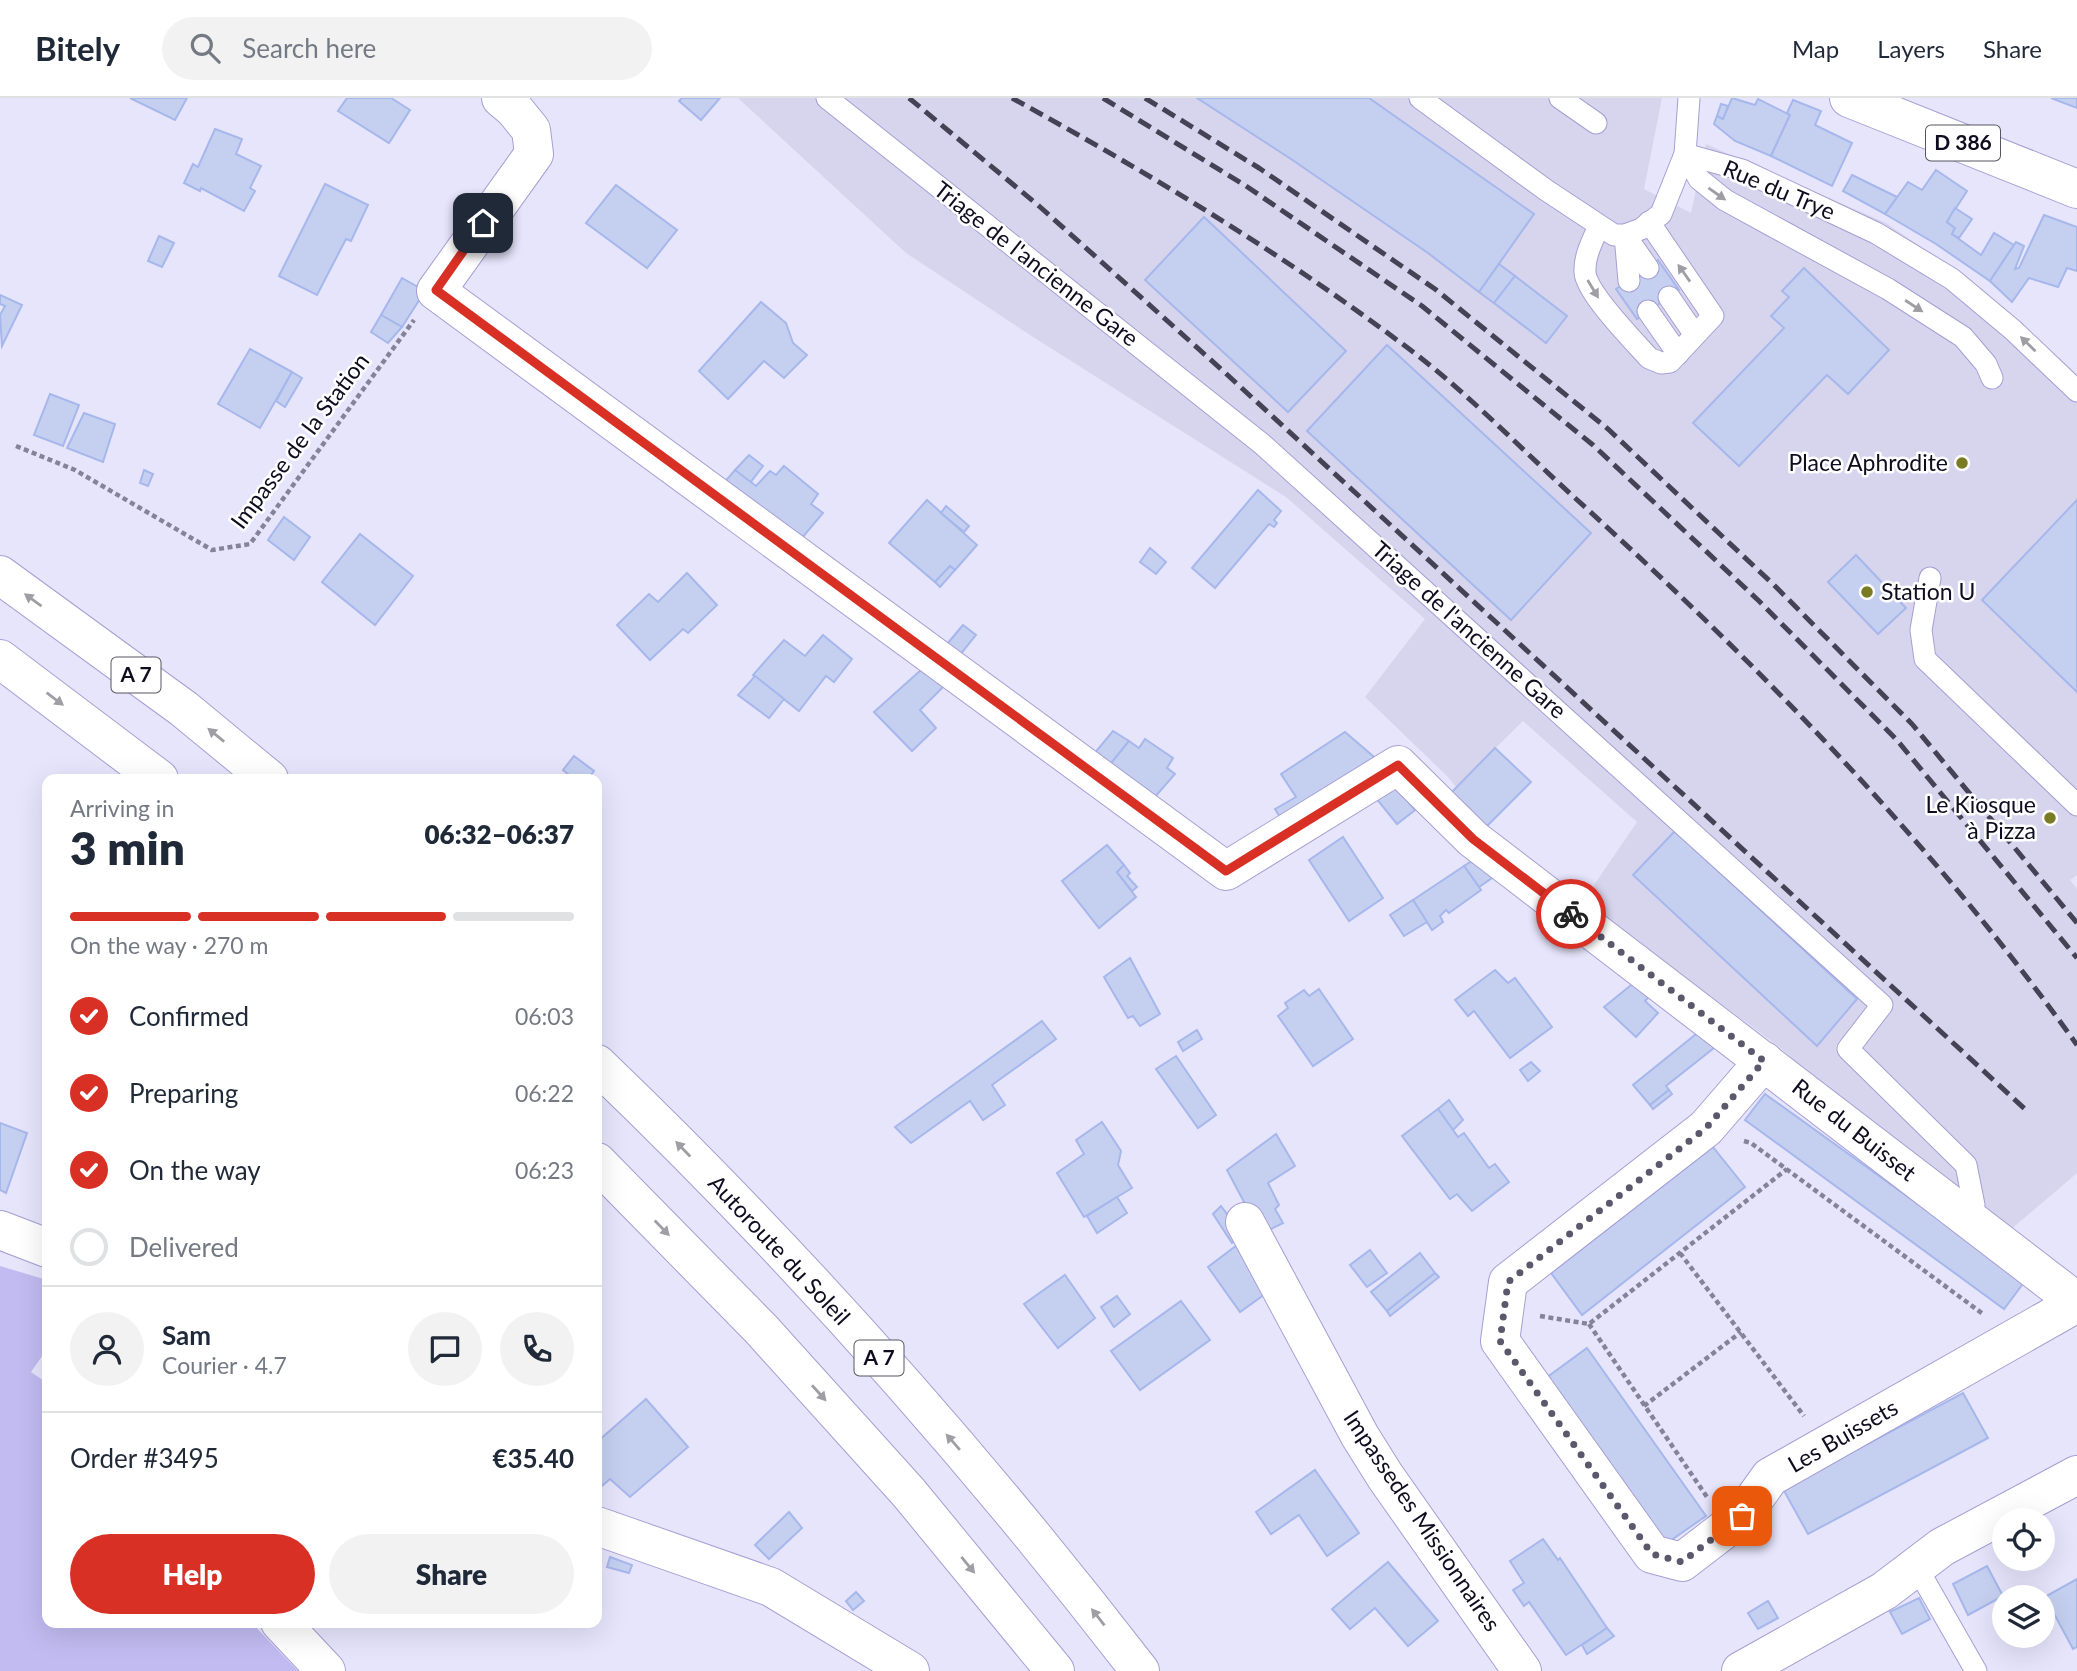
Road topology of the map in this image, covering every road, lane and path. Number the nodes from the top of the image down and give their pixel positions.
1 (501, 98) edge
2 (827, 98) edge
3 (1420, 98) edge
4 (1560, 98) edge
5 (1689, 98) edge
6 (1849, 98) edge
7 (1595, 123) dead end
8 (1685, 154) junction
9 (2077, 189) edge
10 (1649, 222) junction
11 (1599, 226) junction
12 (1625, 235) junction
13 (1648, 268) dead end
14 (1629, 281) dead end
15 (436, 290) junction
16 (1669, 297) dead end
17 (1648, 311) dead end
18 (1695, 335) junction
19 (1678, 354) junction
20 (1992, 378) dead end
21 (2077, 391) edge
22 (16, 446) dead end
23 (0, 575) edge
24 (1930, 578) dead end
25 (0, 659) edge
26 (152, 774) edge
27 (263, 774) edge
28 (2077, 805) edge
29 (1764, 1061) junction
30 (602, 1069) edge
31 (1706, 1128) junction
32 (602, 1167) edge
33 (1787, 1169) junction
34 (1967, 1217) junction
35 (1245, 1222) dead end
36 (0, 1230) edge
37 (42, 1246) edge
38 (1680, 1253) junction
39 (2077, 1302) edge
40 (1504, 1310) junction
41 (1589, 1324) junction
42 (1741, 1332) junction
43 (2016, 1338) junction
44 (1644, 1406) junction
45 (1825, 1446) junction
46 (2077, 1475) edge
47 (1728, 1527) junction
48 (602, 1528) edge
49 (1916, 1566) junction
50 (286, 1628) edge
51 (326, 1671) edge
52 (910, 1671) edge
53 (1055, 1671) edge
54 (1140, 1671) edge
55 (1522, 1671) edge
56 (1741, 1671) edge
57 (1976, 1671) edge

1 - 15 main road
2 - 34 lane, Triage de l'ancienne Gare
3 - 11 lane
4 - 7 lane
5 - 8 lane
6 - 9 main road, D 386
8 - 10 lane
8 -> 20 lane, Rue du Trye
21 -> 8 lane, Rue du Trye
10 - 12 lane
18 -> 10 lane
11 - 12 lane
11 -> 19 lane
12 - 13 lane
12 - 14 lane
15 - 22 path, Impasse de la Station
15 - 29 main road, Rue du Buisset
16 - 18 lane
17 - 19 lane
18 - 19 lane
27 -> 23 main road, A 7
24 - 28 lane
25 -> 26 main road
29 - 31 main road, Les Buissets
29 - 34 main road, Rue du Buisset
54 -> 30 main road, Autoroute du Soleil / A 7
31 - 33 path
31 - 40 main road, Les Buissets
32 -> 53 main road
33 - 38 path
33 - 43 path
34 - 39 main road, Rue du Buisset
35 - 55 main road, Impassedes Missionnaires
36 - 37 main road
38 - 41 path
38 - 42 path
39 - 43 main road, Les Buissets
40 - 41 path
40 - 47 main road, Les Buissets
41 - 44 path
42 - 44 path
42 - 45 path
43 - 45 main road, Les Buissets
44 - 47 path
45 - 47 main road, Les Buissets
46 - 49 main road
48 - 52 main road
49 - 56 main road
49 - 57 lane
50 - 51 main road

